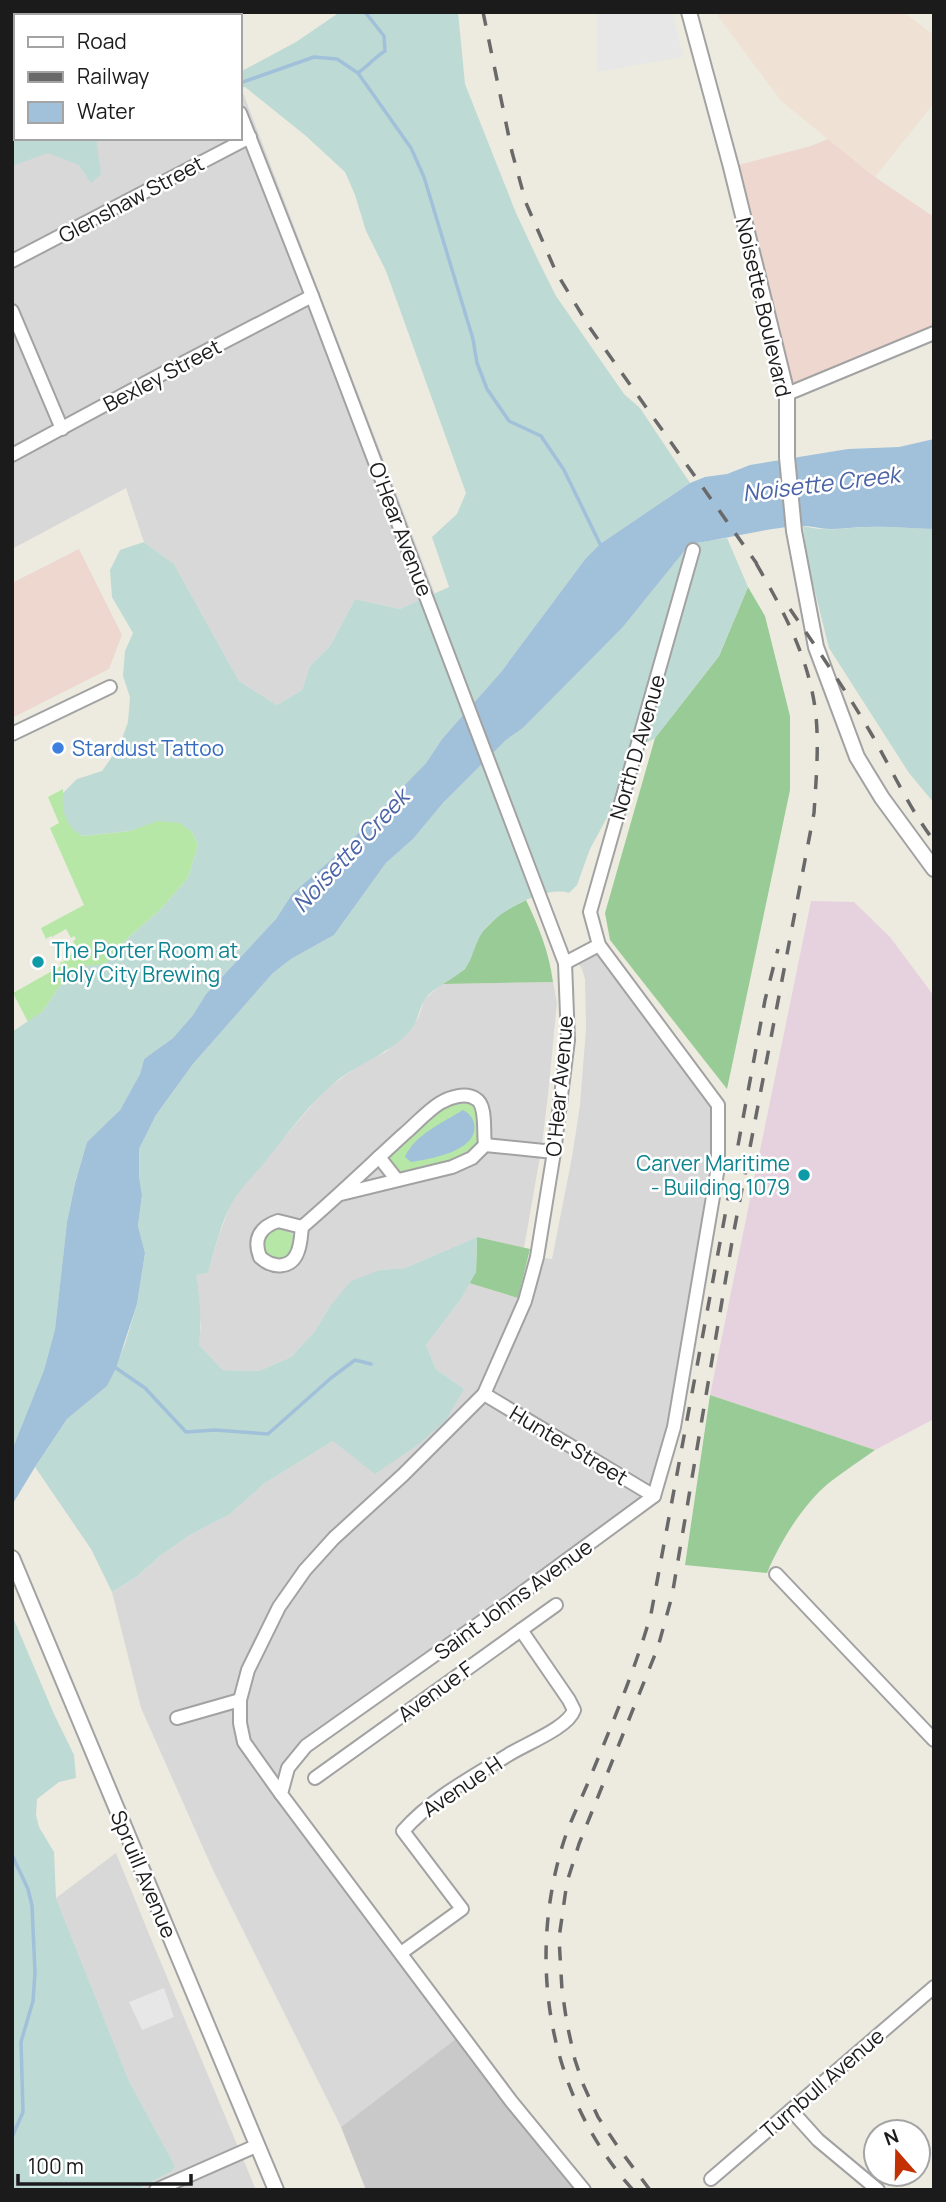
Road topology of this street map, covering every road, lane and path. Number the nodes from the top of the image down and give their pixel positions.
1 (689, 12) edge
2 (242, 118) edge
3 (250, 137) junction
4 (12, 261) edge
5 (312, 296) junction
6 (12, 310) edge
7 (934, 333) edge
8 (787, 394) junction
9 (62, 429) junction
10 (12, 455) edge
11 (693, 550) dead end
12 (110, 687) dead end
13 (12, 734) edge
14 (934, 869) edge
15 (599, 945) junction
16 (565, 963) junction
17 (485, 1145) junction
18 (554, 1152) junction
19 (379, 1157) junction
20 (397, 1180) junction
21 (341, 1194) junction
22 (302, 1227) dead end
23 (484, 1394) junction
24 (654, 1496) junction
25 (12, 1558) edge
26 (776, 1574) dead end
27 (556, 1605) dead end
28 (521, 1630) junction
29 (240, 1700) junction
30 (177, 1718) dead end
31 (934, 1740) edge
32 (315, 1778) dead end
33 (281, 1794) junction
34 (401, 1953) junction
35 (934, 1987) edge
36 (791, 2110) junction
37 (258, 2145) junction
38 (711, 2179) dead end
39 (156, 2190) edge
40 (276, 2190) edge
41 (584, 2190) edge
42 (878, 2190) edge

1 - 8 street, Noisette Boulevard
2 - 3 street, O'Hear Avenue
3 - 4 street, Glenshaw Street
3 - 5 street, O'Hear Avenue
5 - 9 street, Bexley Street
5 - 16 street, O'Hear Avenue
6 - 9 street
7 - 8 street
8 - 14 street, Noisette Boulevard
9 - 10 street, Bexley Street
11 - 15 street, North D Avenue
12 - 13 street
15 - 16 street
15 - 24 street
16 - 18 street, O'Hear Avenue
17 - 18 street
17 - 19 street
17 - 20 street
18 - 23 street, O'Hear Avenue
19 - 20 street
19 - 21 street
20 - 21 street
21 - 22 street
23 - 24 street, Hunter Street
23 - 29 street, O'Hear Avenue
24 - 33 street, Saint Johns Avenue
25 - 37 street, Spruill Avenue
26 - 31 street
27 - 28 street, Avenue F
28 - 32 street, Avenue F
28 - 34 street, Avenue H
29 - 30 street
29 - 33 street, O'Hear Avenue
33 - 34 street
34 - 41 street
35 - 36 street, Turnbull Avenue
36 - 38 street, Turnbull Avenue
36 - 42 street
37 - 39 street
37 - 40 street, Spruill Avenue

